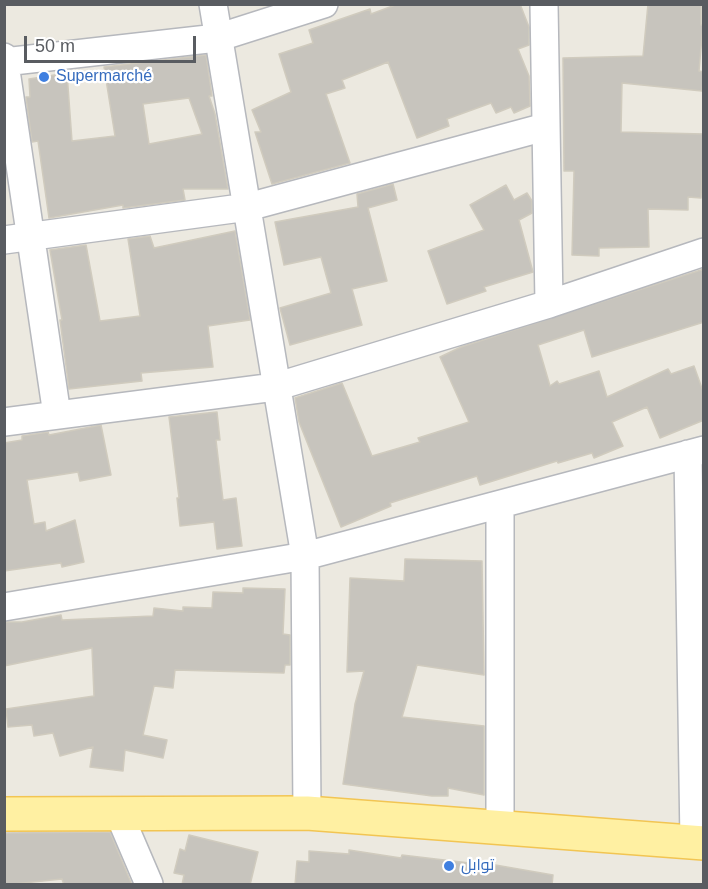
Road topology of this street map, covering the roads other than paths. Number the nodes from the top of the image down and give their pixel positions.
1 (213, 4) edge
2 (324, 4) edge
3 (544, 4) edge
4 (217, 38) junction
5 (4, 57) edge
6 (5, 62) edge
7 (545, 127) junction
8 (248, 207) junction
9 (32, 237) junction
10 (4, 240) edge
11 (704, 252) edge
12 (549, 304) junction
13 (275, 387) junction
14 (57, 415) junction
15 (4, 423) edge
16 (696, 452) edge
17 (500, 505) junction
18 (305, 556) junction
19 (4, 607) edge
20 (307, 813) junction
21 (4, 814) edge
22 (119, 814) junction
23 (500, 828) junction
24 (699, 842) edge
25 (149, 885) edge

1 - 4 street
2 - 4 street
3 - 7 street
4 - 6 street
4 - 8 street
5 - 6 street
6 - 9 street
7 - 8 street
7 - 12 street
8 - 9 street
8 - 13 street
9 - 10 street
9 - 14 street
11 - 12 street
12 - 13 street
13 - 14 street
13 - 18 street
14 - 15 street
16 - 17 street
16 - 24 street
17 - 18 street
17 - 23 street
18 - 19 street
18 - 20 street
20 - 22 main road
20 - 23 main road
21 - 22 main road
22 - 25 street
23 - 24 main road

